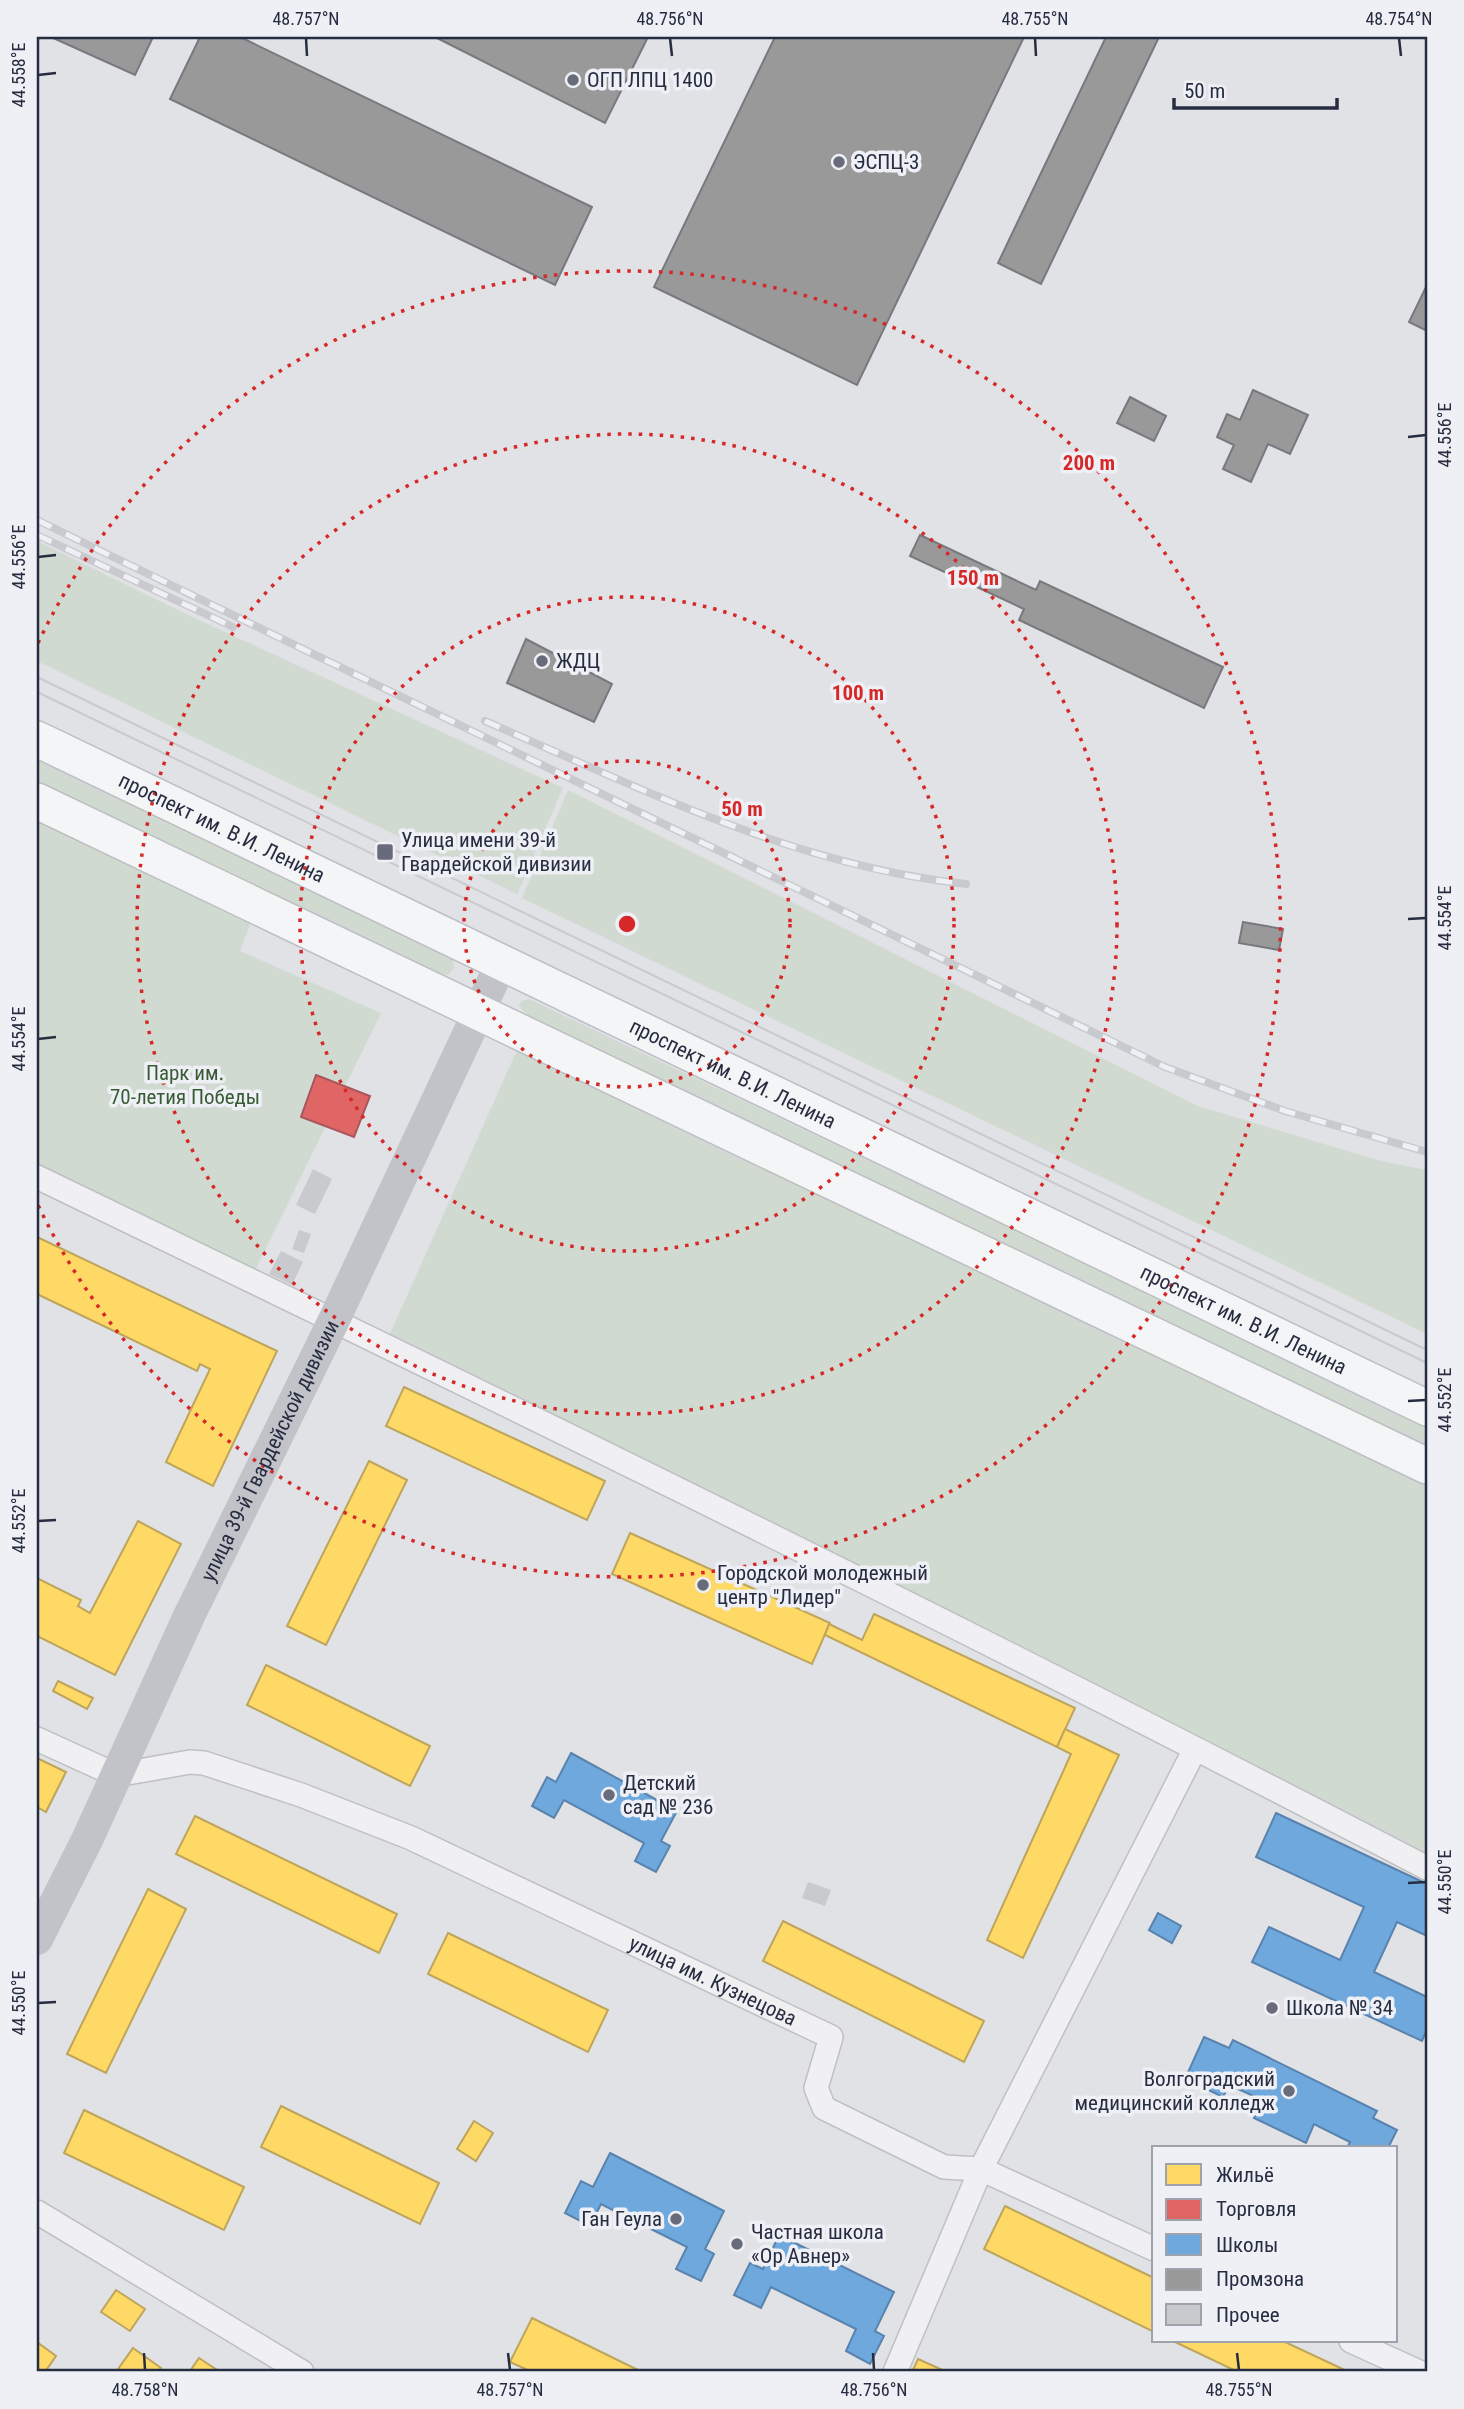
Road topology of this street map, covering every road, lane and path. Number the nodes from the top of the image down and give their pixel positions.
1 (37, 739) edge
2 (37, 801) edge
3 (502, 962) junction
4 (478, 1013) junction
5 (37, 1177) edge
6 (334, 1320) junction
7 (1427, 1408) edge
8 (1427, 1466) edge
9 (37, 1739) edge
10 (1195, 1749) junction
11 (116, 1775) junction
12 (1427, 1868) edge
13 (37, 1939) edge
14 (981, 2169) junction
15 (37, 2212) edge
16 (1152, 2248) edge
17 (1353, 2342) edge
18 (302, 2372) edge
19 (895, 2372) edge
20 (1419, 2372) edge

1 - 3 main road, проспект им. В.И. Ленина
2 - 4 main road
3 - 4 main road, улица 39-й Гвардейской дивизии
3 - 7 main road, проспект им. В.И. Ленина
4 - 6 main road, улица 39-й Гвардейской дивизии
4 - 8 main road
5 - 6 street
6 - 10 street
6 - 11 main road, улица 39-й Гвардейской дивизии
9 - 11 street
10 - 12 street
10 - 14 street
11 - 13 main road, улица 39-й Гвардейской дивизии
11 - 14 street, улица им. Кузнецова
14 - 16 street, улица им. Кузнецова
14 - 19 street
15 - 18 street
17 - 20 street

